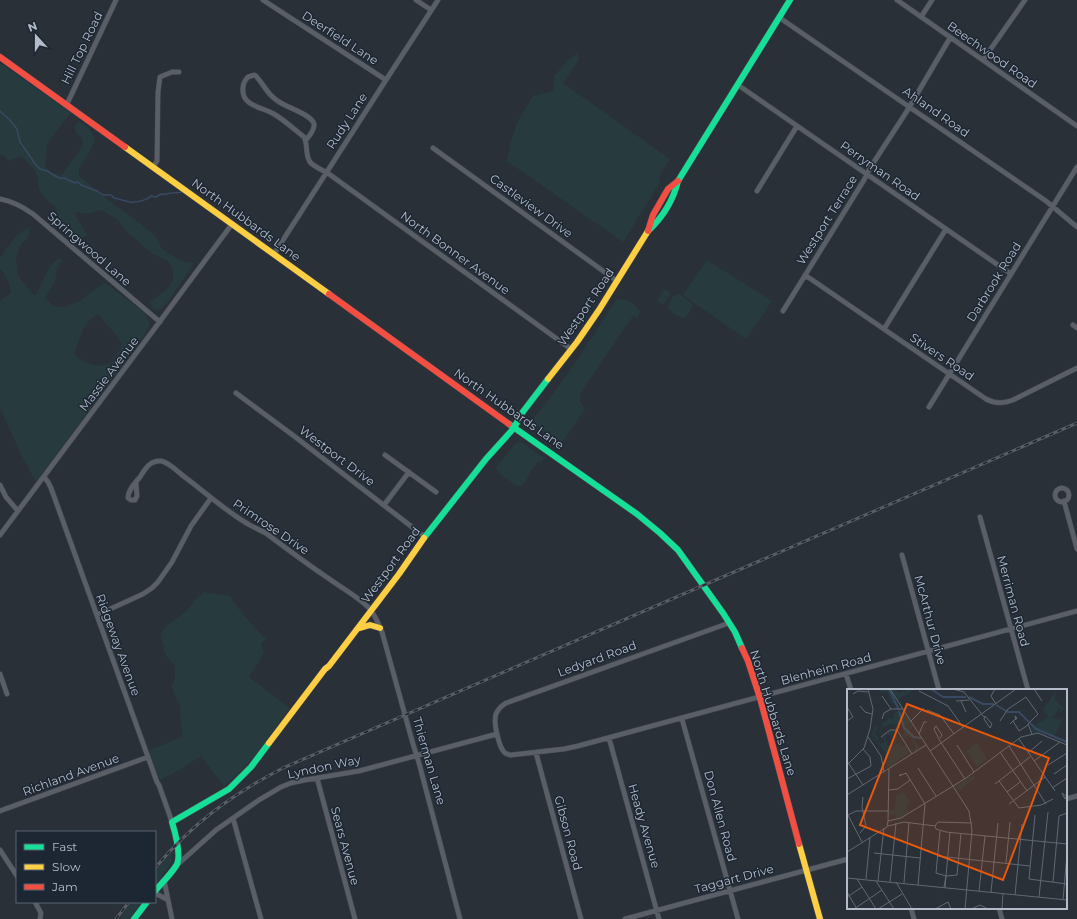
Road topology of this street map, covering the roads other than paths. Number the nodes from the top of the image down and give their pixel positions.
1 (116, 0) edge
2 (263, 0) edge
3 (416, 0) edge
4 (438, 0) edge
5 (790, 0) edge
6 (897, 0) edge
7 (932, 0) edge
8 (1025, 0) edge
9 (431, 10) junction
10 (921, 17) junction
11 (780, 18) junction
12 (950, 38) junction
13 (0, 57) edge
14 (983, 60) junction
15 (179, 72) dead end
16 (386, 80) junction
17 (738, 86) junction
18 (67, 104) junction
19 (909, 107) junction
20 (797, 126) junction
21 (1077, 126) edge
22 (306, 140) junction
23 (433, 148) dead end
24 (153, 167) junction
25 (1077, 167) edge
26 (326, 172) junction
27 (867, 174) junction
28 (757, 191) dead end
29 (0, 199) edge
30 (1053, 206) junction
31 (232, 224) junction
32 (1077, 227) edge
33 (946, 229) junction
34 (274, 254) junction
35 (1011, 274) junction
36 (805, 275) junction
37 (617, 281) junction
38 (782, 311) dead end
39 (160, 322) junction
40 (884, 329) junction
41 (571, 349) junction
42 (1077, 368) edge
43 (950, 373) junction
44 (236, 393) dead end
45 (929, 407) dead end
46 (514, 428) junction
47 (386, 455) dead end
48 (409, 472) junction
49 (44, 478) junction
50 (136, 482) dead end
51 (0, 485) edge
52 (436, 492) dead end
53 (211, 498) junction
54 (1064, 501) dead end
55 (384, 505) junction
56 (18, 511) junction
57 (980, 517) dead end
58 (0, 535) edge
59 (426, 537) junction
60 (1077, 549) edge
61 (902, 555) dead end
62 (371, 611) junction
63 (1077, 612) edge
64 (97, 615) junction
65 (730, 623) junction
66 (380, 628) junction
67 (357, 630) junction
68 (1011, 630) junction
69 (928, 652) junction
70 (846, 674) junction
71 (0, 675) edge
72 (851, 689) edge
73 (939, 689) edge
74 (1028, 689) edge
75 (7, 694) dead end
76 (760, 698) junction
77 (682, 719) junction
78 (497, 734) junction
79 (609, 738) junction
80 (536, 753) junction
81 (417, 755) junction
82 (148, 757) junction
83 (316, 778) junction
84 (1077, 796) edge
85 (1067, 799) edge
86 (0, 811) edge
87 (233, 818) junction
88 (172, 822) junction
89 (0, 850) edge
90 (847, 859) edge
91 (177, 865) junction
92 (807, 869) junction
93 (16, 874) edge
94 (164, 880) junction
95 (730, 890) junction
96 (156, 891) edge
97 (156, 893) edge
98 (168, 900) junction
99 (36, 903) edge
100 (146, 903) edge
101 (911, 909) edge
102 (999, 909) edge
103 (657, 910) junction
104 (40, 919) edge
105 (134, 919) edge
106 (172, 919) edge
107 (261, 919) edge
108 (355, 919) edge
109 (460, 919) edge
110 (581, 919) edge
111 (624, 919) edge
112 (659, 919) edge
113 (738, 919) edge
114 (820, 919) edge
115 (914, 919) edge
116 (1002, 919) edge

1 - 18 street, Hill Top Road
2 - 16 street, Deerfield Lane
3 - 9 street
4 - 9 street, Rudy Lane
5 - 11 street, Westport Road
6 - 10 street, Beechwood Road
7 - 10 street
8 - 14 street
9 - 16 street, Rudy Lane
10 - 12 street, Beechwood Road
11 - 17 street, Westport Road
11 - 19 street, Ahland Road
12 - 14 street, Beechwood Road
12 - 19 street, Westport Terrace
13 - 18 street, North Hubbards Lane
14 - 21 street, Beechwood Road
15 - 24 street
16 - 26 street, Rudy Lane
17 - 20 street, Perryman Road
17 - 37 street, Westport Road
18 - 24 street, North Hubbards Lane
19 - 27 street, Westport Terrace
19 - 30 street, Ahland Road
20 - 27 street, Perryman Road
20 - 28 street
22 - 22 street
22 - 26 street, North Bonner Avenue
23 - 37 street, Castleview Drive
24 - 31 street, North Hubbards Lane
25 - 30 street, Darbrook Road
26 - 34 street, Rudy Lane
26 - 41 street, North Bonner Avenue
27 - 33 street, Perryman Road
27 - 36 street, Westport Terrace
29 - 39 street, Springwood Lane
30 - 32 street, Ahland Road
30 - 35 street, Darbrook Road
31 - 34 street, North Hubbards Lane
31 - 39 street, Massie Avenue
33 - 35 street, Perryman Road
33 - 40 street
34 - 46 street, North Hubbards Lane
35 - 43 street, Darbrook Road
36 - 38 street, Westport Terrace
36 - 40 street, Stivers Road
37 - 41 street, Westport Road
39 - 49 street, Massie Avenue
40 - 43 street, Stivers Road
41 - 46 street, Westport Road
42 - 43 street, Stivers Road
43 - 45 street, Darbrook Road
44 - 55 street, Westport Drive
46 - 59 street, Westport Road
46 - 65 street, North Hubbards Lane
47 - 48 street
48 - 52 street
48 - 55 street
49 - 56 street, Massie Avenue
49 - 64 street, Ridgeway Avenue
50 - 53 street, Primrose Drive
51 - 56 street
53 - 62 street, Primrose Drive
53 - 64 street
54 - 60 street
55 - 59 street, Westport Drive
56 - 58 street, Massie Avenue
57 - 68 street, Merriman Road
59 - 62 street, Westport Road
61 - 69 street, McArthur Drive
62 - 66 street, Thierman Lane
62 - 67 street, Westport Road
63 - 68 street, Blenheim Road
64 - 82 street, Ridgeway Avenue
65 - 76 street, North Hubbards Lane
65 - 78 street, Ledyard Road
66 - 67 street
66 - 81 street, Thierman Lane
67 - 88 street, Westport Road
68 - 69 street, Blenheim Road
68 - 74 street, Merriman Road
69 - 70 street, Blenheim Road
69 - 73 street, McArthur Drive
70 - 72 street
70 - 76 street, Blenheim Road
71 - 75 street
76 - 77 street, Blenheim Road
76 - 92 street, North Hubbards Lane
77 - 79 street, Blenheim Road
77 - 95 street, Don Allen Road
78 - 80 street, Blenheim Road
78 - 81 street, Lyndon Way
79 - 80 street, Blenheim Road
79 - 103 street, Heady Avenue
80 - 110 street, Gibson Road
81 - 83 street, Lyndon Way
81 - 109 street, Thierman Lane
82 - 86 street, Richland Avenue
82 - 88 street, Ridgeway Avenue
83 - 87 street, Lyndon Way
83 - 108 street, Sears Avenue
84 - 85 street
87 - 91 street, Lyndon Way
87 - 107 street
88 - 91 street
89 - 93 street
90 - 92 street, Taggart Drive
91 - 94 street
92 - 95 street, Taggart Drive
92 - 114 street, North Hubbards Lane
94 - 96 street
94 - 98 street
95 - 103 street, Taggart Drive
95 - 113 street, Don Allen Road
97 - 98 street
98 - 106 street
99 - 104 street
100 - 105 street
101 - 115 street
102 - 116 street
103 - 111 street, Taggart Drive
103 - 112 street, Heady Avenue

